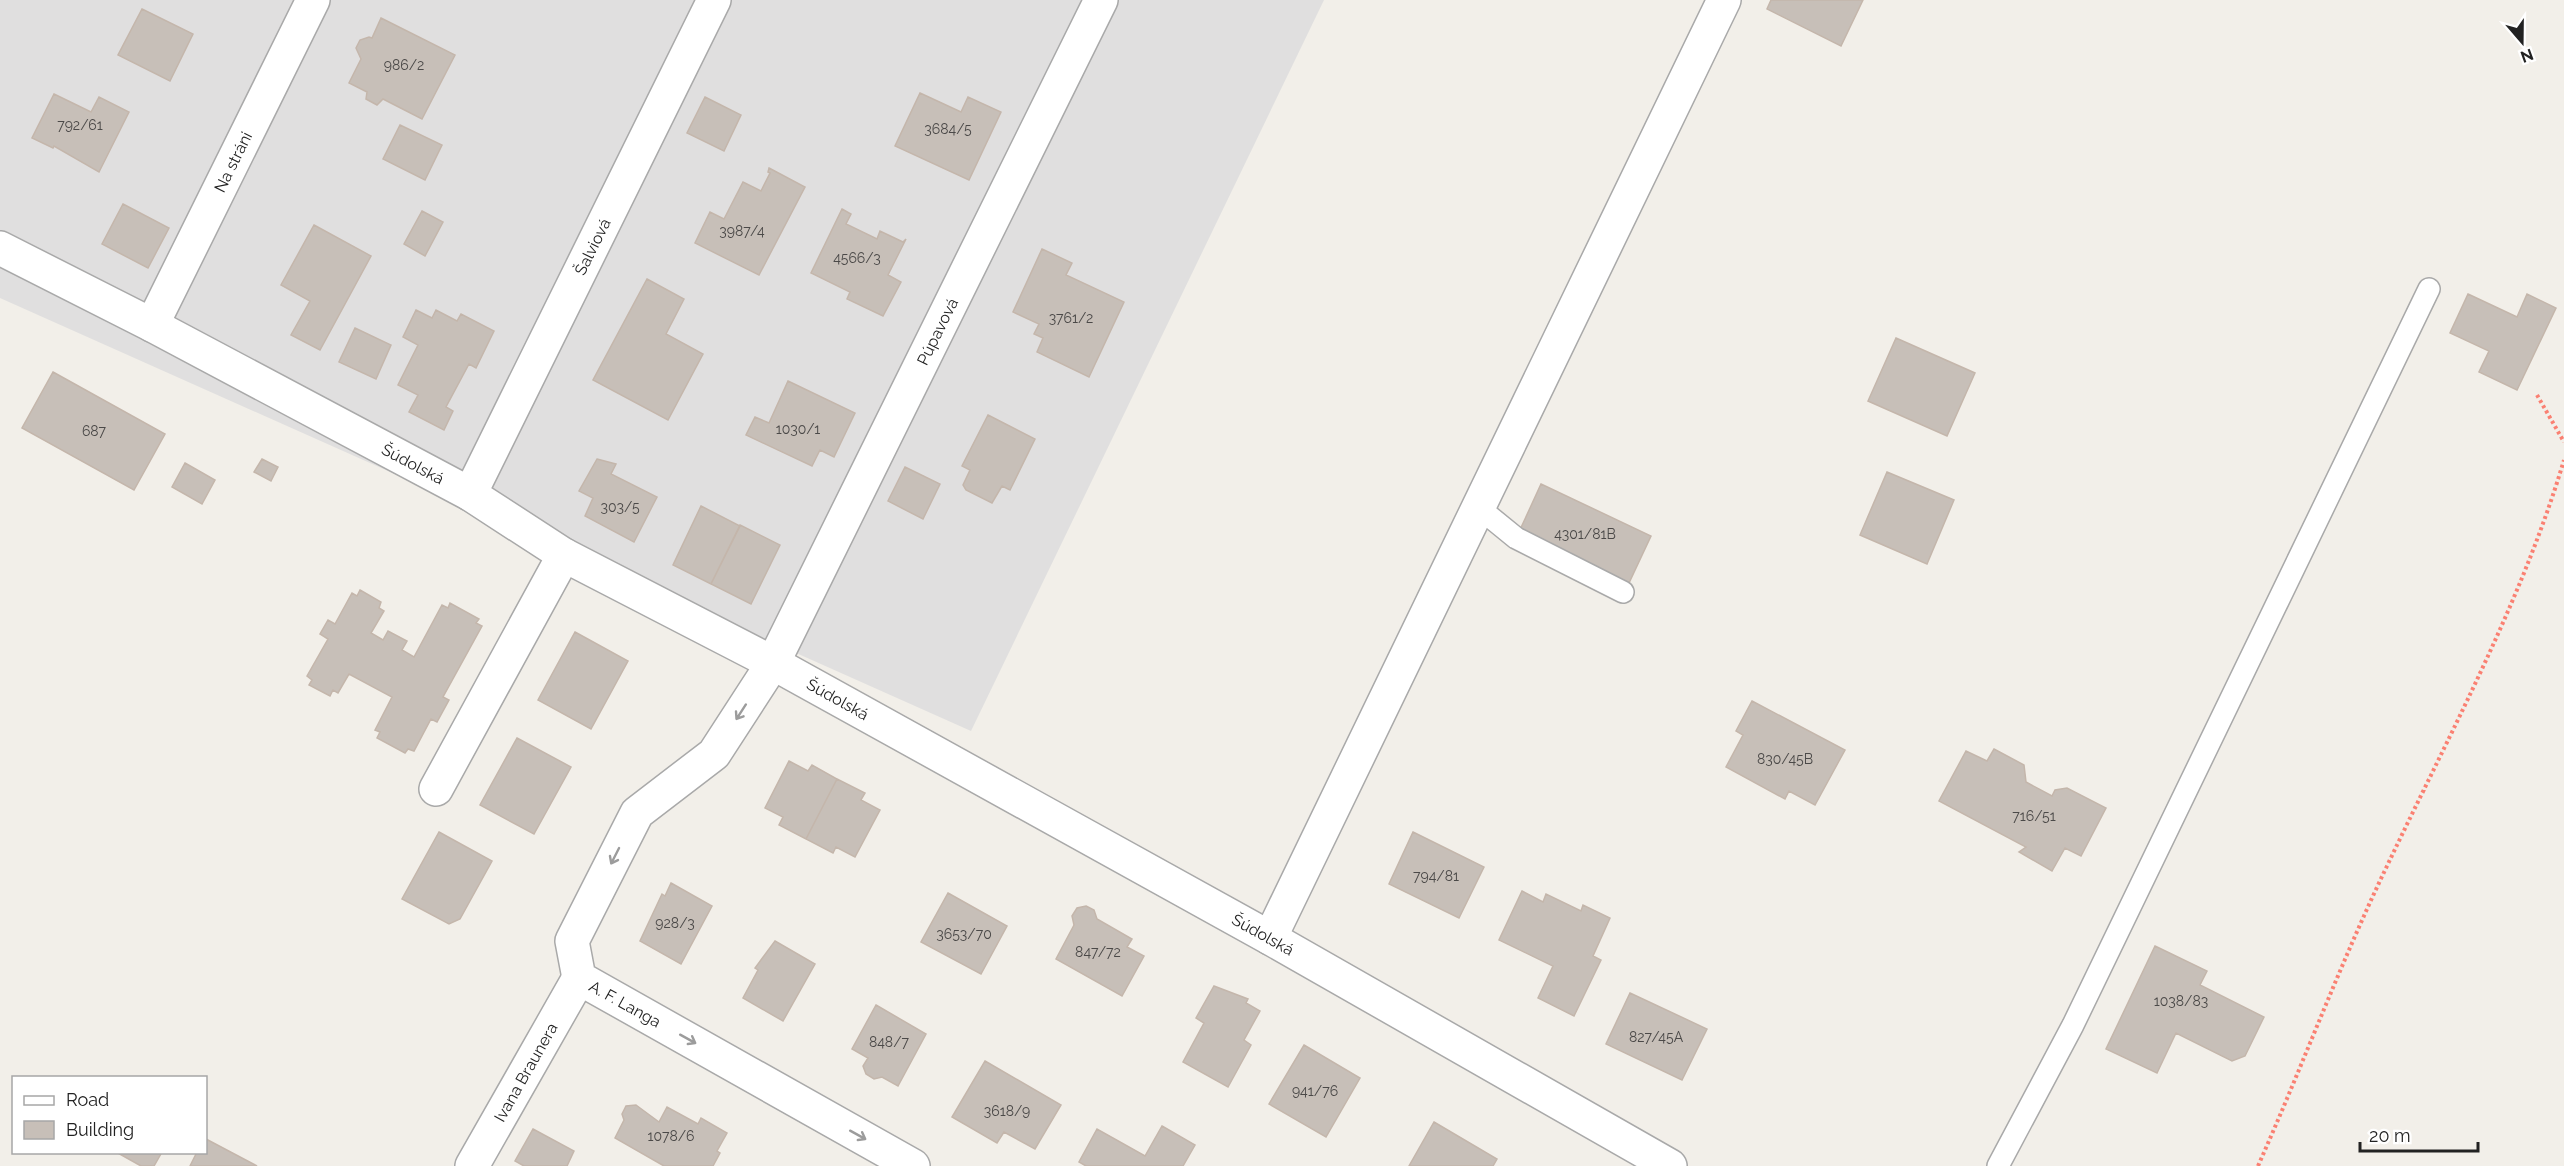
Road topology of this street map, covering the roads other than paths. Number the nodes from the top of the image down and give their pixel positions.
1 (313, 0) edge
2 (714, 0) edge
3 (1101, 0) edge
4 (1724, 0) edge
5 (0, 248) edge
6 (2429, 289) dead end
7 (152, 325) junction
8 (470, 494) junction
9 (1478, 507) junction
10 (564, 555) junction
11 (1623, 592) dead end
12 (773, 663) junction
13 (436, 789) dead end
14 (1270, 938) junction
15 (579, 978) junction
16 (472, 1166) edge
17 (913, 1166) edge
18 (1670, 1166) edge
19 (1998, 1166) edge

1 - 7 street, Na stráni
2 - 8 street, Šalviová
3 - 12 street, Púpavová
4 - 9 street
5 - 7 street, Šúdolská
6 - 19 lane
7 - 8 street, Šúdolská
8 - 10 street, Šúdolská
9 - 11 lane
9 - 14 street
10 - 12 street, Šúdolská
10 - 13 street
12 - 14 street, Šúdolská
12 -> 15 street, A. F. Langa
14 - 18 street, Šúdolská
15 - 16 street, Ivana Braunera
15 -> 17 street, A. F. Langa

